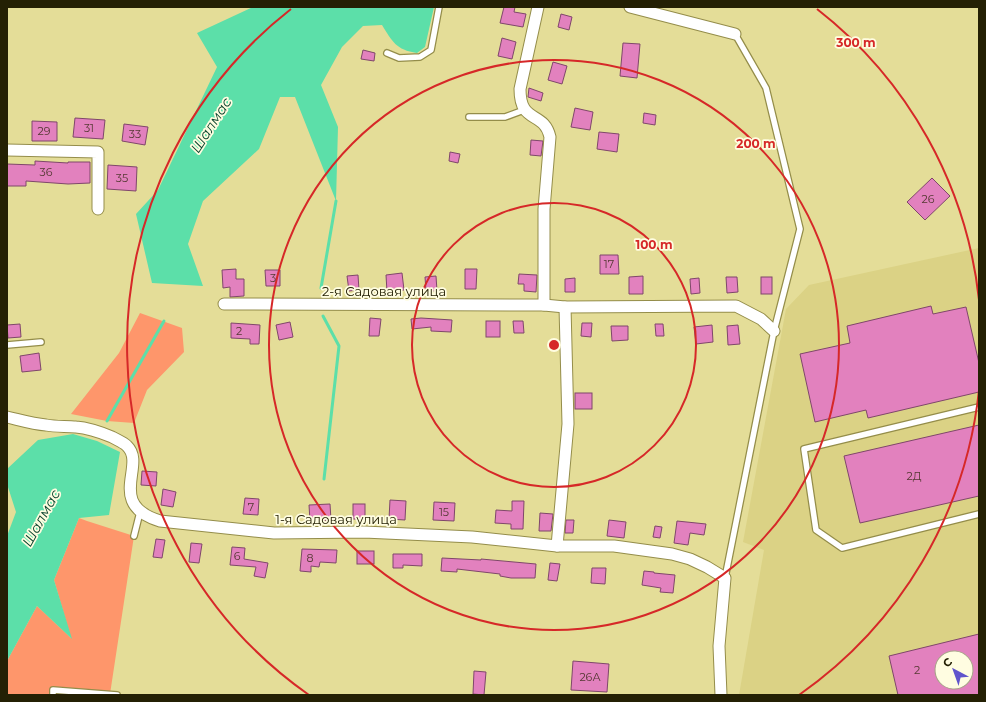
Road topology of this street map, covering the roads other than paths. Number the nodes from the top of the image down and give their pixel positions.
1 (438, 7) edge
2 (538, 7) edge
3 (630, 7) edge
4 (735, 34) joint
5 (387, 53) dead end
6 (524, 110) junction
7 (469, 117) dead end
8 (7, 150) edge
9 (98, 208) dead end
10 (224, 304) dead end
11 (544, 305) junction
12 (565, 307) junction
13 (774, 331) junction
14 (41, 342) dead end
15 (7, 344) edge
16 (979, 407) edge
17 (7, 417) edge
18 (140, 512) junction
19 (979, 514) edge
20 (134, 536) dead end
21 (557, 546) junction
22 (724, 578) junction
23 (53, 695) edge
24 (117, 695) edge
25 (721, 695) edge

1 - 5 lane
2 - 6 street
3 - 4 street
4 - 13 lane
6 - 7 lane
6 - 11 street
8 - 9 street
10 - 11 street, 2-я Садовая улица
11 - 12 street, 2-я Садовая улица
12 - 13 street, 2-я Садовая улица
12 - 21 street
13 - 22 lane
14 - 15 lane
16 - 19 lane
17 - 18 street
18 - 20 lane
18 - 21 street, 1-я Садовая улица
21 - 22 street, 1-я Садовая улица
22 - 25 street
23 - 24 lane

